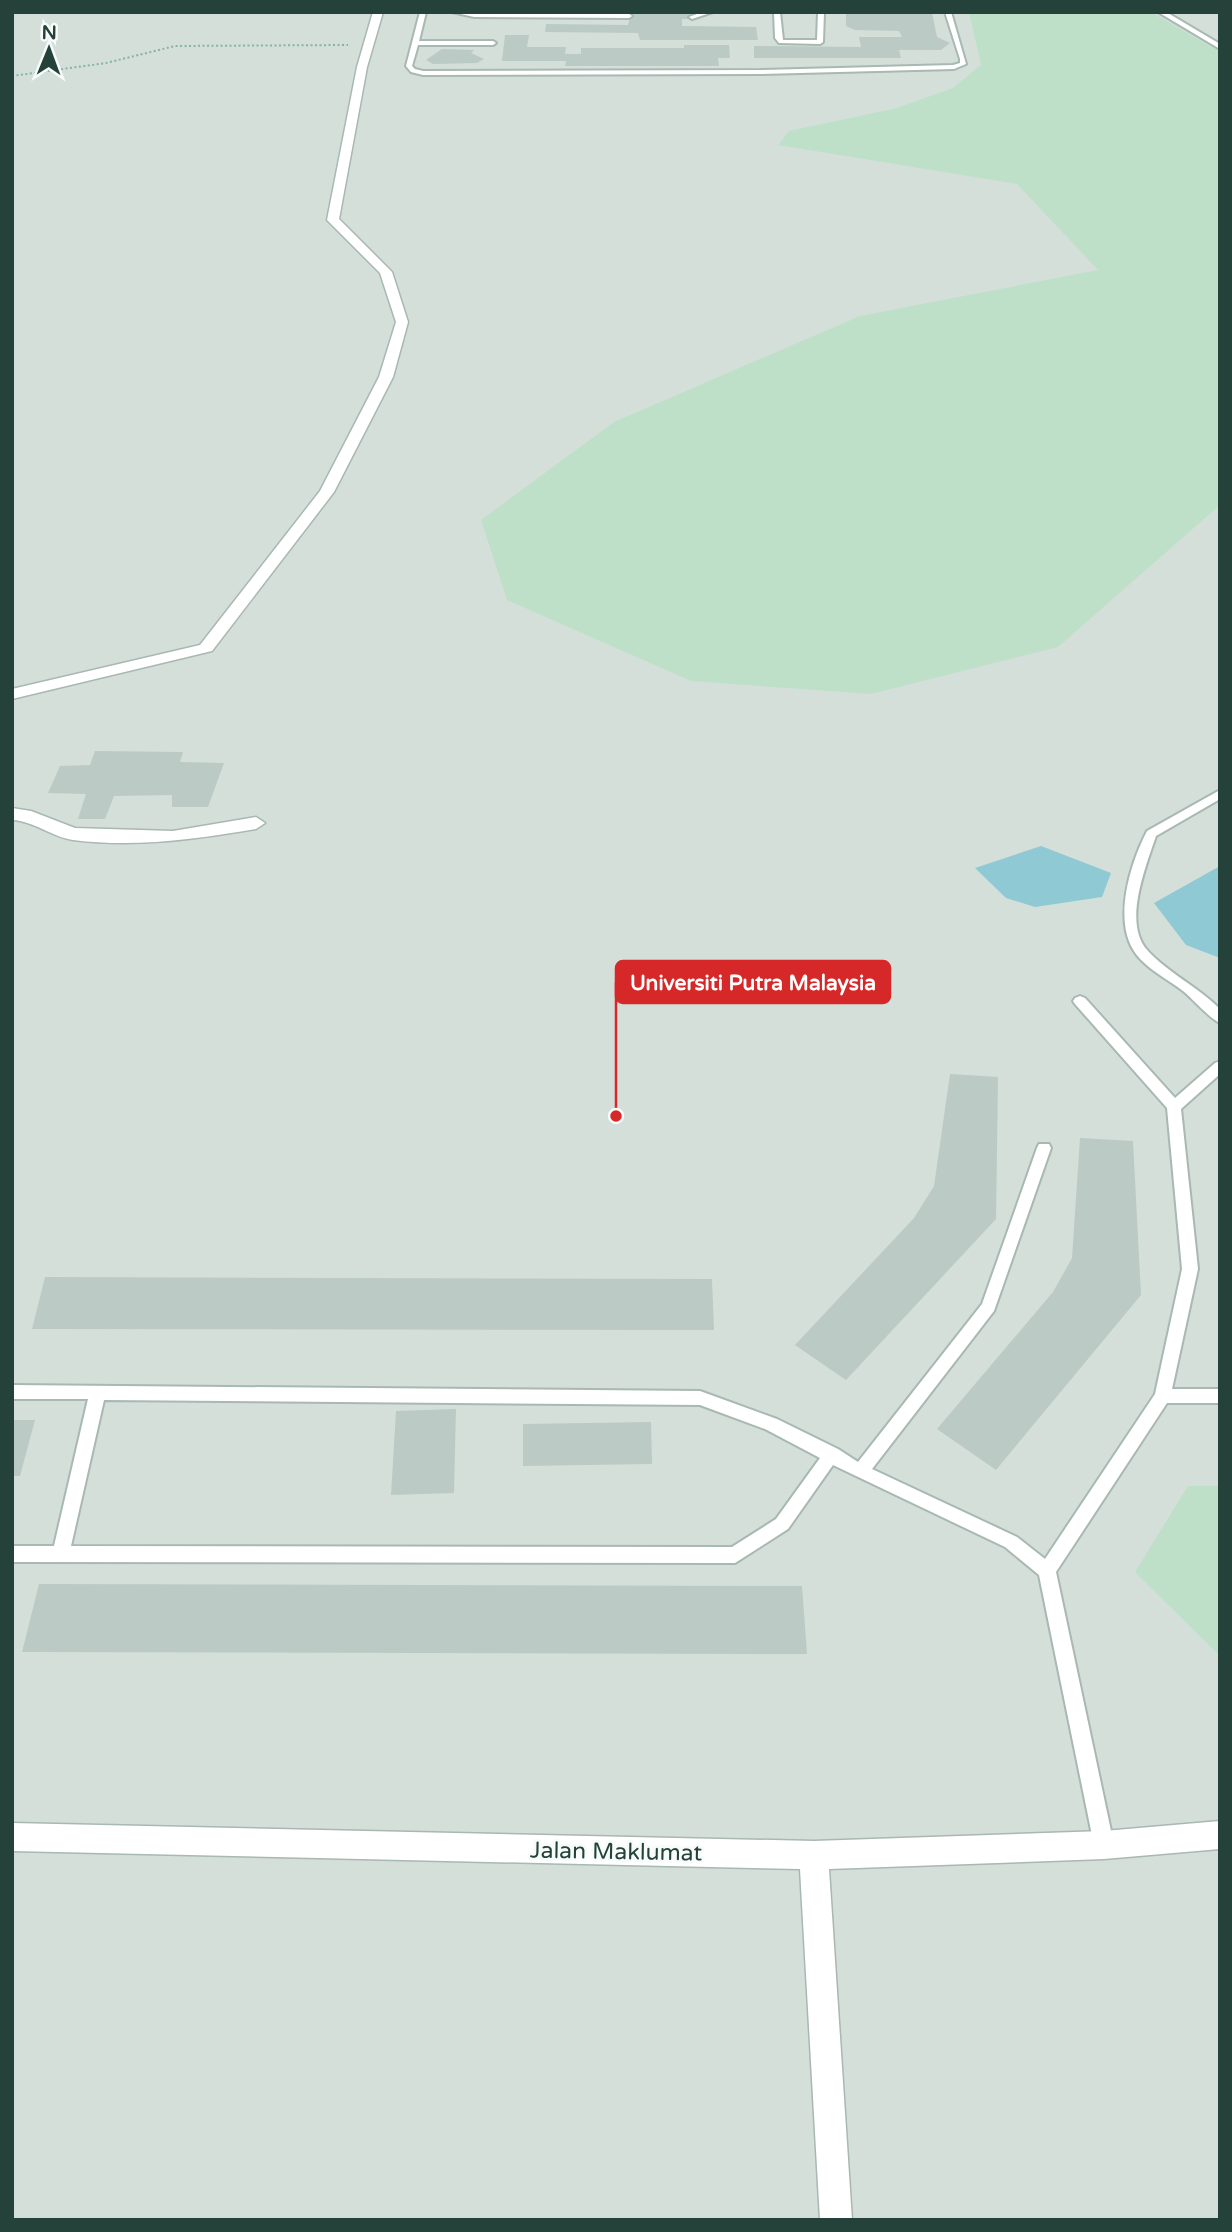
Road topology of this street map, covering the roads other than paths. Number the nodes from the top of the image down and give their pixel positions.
1 (378, 12) edge
2 (424, 12) edge
3 (455, 12) edge
4 (710, 12) edge
5 (777, 12) edge
6 (821, 12) edge
7 (948, 12) edge
8 (1161, 12) edge
9 (607, 14) edge
10 (629, 16) dead end
11 (692, 16) dead end
12 (415, 43) junction
13 (493, 43) dead end
14 (1220, 47) edge
15 (12, 694) edge
16 (1220, 794) edge
17 (12, 814) edge
18 (256, 823) dead end
19 (1080, 1001) dead end
20 (1220, 1018) edge
21 (1220, 1066) edge
22 (1174, 1107) junction
23 (1044, 1148) dead end
24 (12, 1392) edge
25 (97, 1393) junction
26 (1163, 1396) junction
27 (1220, 1396) edge
28 (832, 1454) junction
29 (860, 1471) junction
30 (12, 1554) edge
31 (61, 1554) junction
32 (1048, 1571) junction
33 (1220, 1835) edge
34 (12, 1838) edge
35 (1104, 1845) junction
36 (814, 1855) junction
37 (836, 2220) edge

1 - 15 street
2 - 12 lane
3 - 9 lane
4 - 11 lane
5 - 6 lane
7 - 12 lane
8 - 14 lane
9 - 10 lane
12 - 13 lane
16 - 20 lane
17 - 18 street
19 - 22 lane
21 - 22 lane
22 - 26 lane
23 - 29 lane
24 - 25 lane
25 - 28 lane
25 - 31 lane
26 - 27 lane
26 - 32 lane
28 - 29 lane
28 - 31 lane
29 - 32 lane
30 - 31 lane
32 - 35 lane
33 - 35 street, Jalan Maklumat
34 - 36 street, Jalan Maklumat
35 - 36 street, Jalan Maklumat
36 - 37 street

